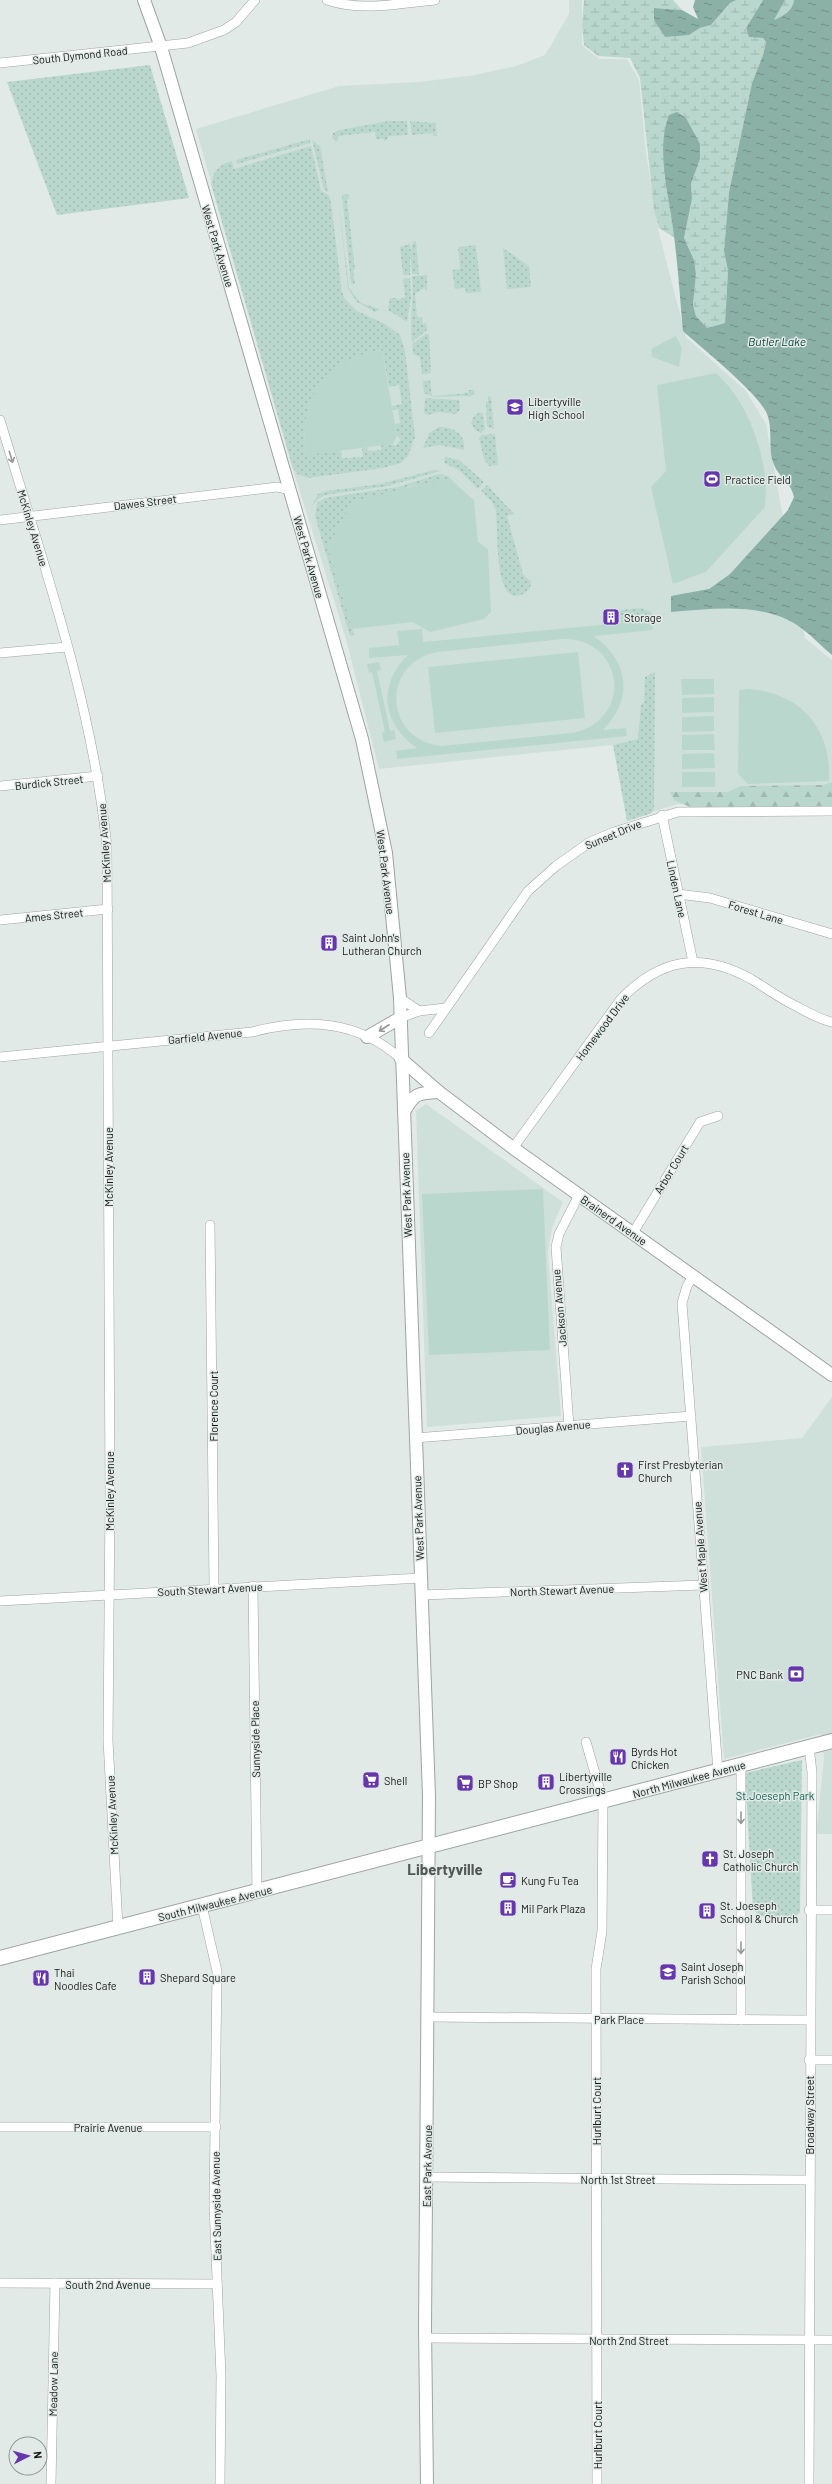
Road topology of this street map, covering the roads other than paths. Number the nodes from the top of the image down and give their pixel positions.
1 (144, 0) edge
2 (255, 0) edge
3 (327, 0) edge
4 (436, 0) edge
5 (161, 47) junction
6 (0, 63) edge
7 (0, 420) edge
8 (289, 490) junction
9 (29, 517) junction
10 (0, 520) edge
11 (67, 647) junction
12 (0, 653) edge
13 (98, 776) junction
14 (0, 786) edge
15 (832, 811) edge
16 (662, 815) junction
17 (678, 894) junction
18 (108, 909) junction
19 (0, 920) edge
20 (832, 934) edge
21 (693, 962) junction
22 (400, 998) junction
23 (446, 1008) junction
24 (419, 1011) junction
25 (400, 1018) junction
26 (832, 1022) edge
27 (429, 1033) dead end
28 (367, 1037) junction
29 (107, 1046) junction
30 (0, 1057) edge
31 (401, 1059) junction
32 (439, 1092) junction
33 (403, 1113) junction
34 (718, 1116) dead end
35 (513, 1148) junction
36 (579, 1195) junction
37 (210, 1225) dead end
38 (632, 1233) junction
39 (693, 1276) junction
40 (832, 1375) edge
41 (691, 1416) junction
42 (570, 1426) junction
43 (415, 1438) junction
44 (421, 1578) junction
45 (703, 1584) junction
46 (253, 1586) junction
47 (214, 1588) junction
48 (108, 1594) junction
49 (421, 1595) junction
50 (0, 1601) edge
51 (832, 1741) edge
52 (586, 1742) dead end
53 (809, 1747) junction
54 (741, 1765) junction
55 (718, 1771) junction
56 (603, 1802) junction
57 (429, 1848) junction
58 (257, 1893) junction
59 (202, 1906) junction
60 (809, 1910) junction
61 (832, 1910) edge
62 (118, 1928) junction
63 (0, 1958) edge
64 (429, 2017) junction
65 (596, 2019) junction
66 (741, 2020) junction
67 (809, 2020) junction
68 (809, 2060) junction
69 (832, 2060) edge
70 (0, 2127) edge
71 (216, 2127) junction
72 (426, 2177) junction
73 (597, 2178) junction
74 (809, 2180) junction
75 (0, 2283) edge
76 (55, 2283) junction
77 (217, 2284) junction
78 (425, 2338) junction
79 (597, 2340) junction
80 (809, 2340) junction
81 (832, 2340) edge
82 (51, 2484) edge
83 (220, 2484) edge
84 (427, 2484) edge
85 (597, 2484) edge
86 (809, 2484) edge

1 - 5 main road, West Park Avenue
2 - 5 street, South Dymond Road
3 - 4 street
5 - 6 street, South Dymond Road
5 - 8 main road, West Park Avenue
7 -> 9 street, McKinley Avenue
8 - 9 street, Dawes Street
8 - 22 main road, West Park Avenue
9 - 10 street, Dawes Street
9 - 11 street, McKinley Avenue
11 - 12 street
11 - 13 street, McKinley Avenue
13 - 14 street, Burdick Street
13 - 18 street, McKinley Avenue
15 - 16 street, Sunset Drive
16 - 17 street, Linden Lane
16 - 23 street, Sunset Drive
17 - 20 street, Forest Lane
17 - 21 street, Linden Lane
18 - 19 street, Ames Street
18 - 29 street, McKinley Avenue
21 - 26 street, Homewood Drive
21 - 35 street, Homewood Drive
22 - 24 street
22 - 25 main road, West Park Avenue
23 - 24 street
23 - 27 street, Sunset Drive
24 - 25 street
25 -> 28 main road
25 - 31 main road, West Park Avenue
28 - 29 street, Garfield Avenue
28 - 31 street, Garfield Avenue
29 - 30 street, Garfield Avenue
29 - 48 street, McKinley Avenue
31 - 32 main road, Brainerd Avenue
31 - 33 main road, West Park Avenue
32 - 33 main road
32 - 35 main road, Brainerd Avenue
33 - 43 main road, West Park Avenue
34 - 38 street, Arbor Court
35 - 36 main road, Brainerd Avenue
36 - 38 main road, Brainerd Avenue
36 - 42 street, Jackson Avenue
37 - 47 street, Florence Court
38 - 39 main road, Brainerd Avenue
39 - 40 main road, Brainerd Avenue
39 - 41 street, West Maple Avenue
41 - 42 street, Douglas Avenue
41 - 45 street, West Maple Avenue
42 - 43 street, Douglas Avenue
43 - 44 main road, West Park Avenue
44 - 46 street, South Stewart Avenue
44 - 49 main road, West Park Avenue
45 - 49 street, North Stewart Avenue
45 - 55 street, West Maple Avenue
46 - 47 street, South Stewart Avenue
46 - 58 street, Sunnyside Place
47 - 48 street, South Stewart Avenue
48 - 50 street, South Stewart Avenue
48 - 62 street, McKinley Avenue
49 - 57 main road, West Park Avenue
51 - 53 main road, North Milwaukee Avenue
52 - 56 street, Hurlburt Court
53 - 54 main road, North Milwaukee Avenue
53 - 60 street, Broadway Street
54 - 55 main road, North Milwaukee Avenue
54 -> 66 street
55 - 56 main road, North Milwaukee Avenue
56 - 57 main road, North Milwaukee Avenue
56 - 65 street, Hurlburt Court
57 - 58 main road, South Milwaukee Avenue
57 - 64 main road, East Park Avenue
58 - 59 main road, South Milwaukee Avenue
59 - 62 main road, South Milwaukee Avenue
59 - 71 street, East Sunnyside Avenue
60 - 61 street
60 - 67 street, Broadway Street
62 - 63 main road, South Milwaukee Avenue
64 - 65 street, Park Place
64 - 72 main road, East Park Avenue
65 - 66 street, Park Place
65 - 73 street, Hurlburt Court
66 - 67 street, Park Place
67 - 68 street, Broadway Street
68 - 69 street
68 - 74 street, Broadway Street
70 - 71 street, Prairie Avenue
71 - 77 street, East Sunnyside Avenue
72 - 73 street, North 1st Street
72 - 78 main road, East Park Avenue
73 - 74 street, North 1st Street
73 - 79 street, Hurlburt Court
74 - 80 street, Broadway Street
75 - 76 street, South 2nd Avenue
76 - 77 street, South 2nd Avenue
76 - 82 street, Meadow Lane
77 - 83 street, East Sunnyside Avenue
78 - 79 street, North 2nd Street
78 - 84 main road, East Park Avenue
79 - 80 street, North 2nd Street
79 - 85 street, Hurlburt Court
80 - 81 street, North 2nd Street
80 - 86 street, Broadway Street

